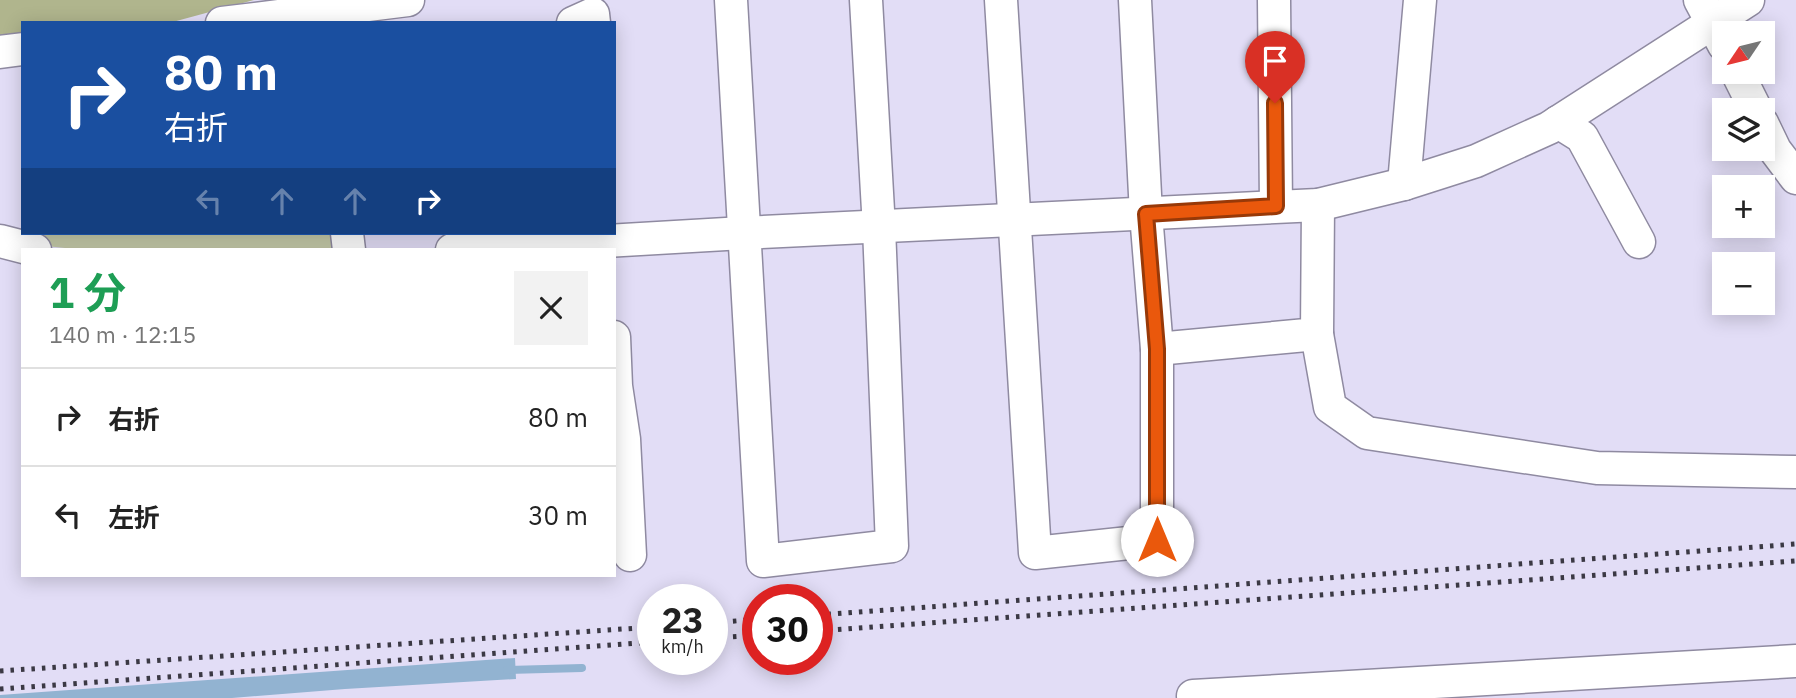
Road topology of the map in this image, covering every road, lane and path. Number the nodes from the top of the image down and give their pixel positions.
1 (408, 0) edge
2 (731, 0) edge
3 (866, 0) edge
4 (1000, 0) edge
5 (1135, 0) edge
6 (1274, 0) edge
7 (1420, 0) edge
8 (1748, 0) edge
9 (317, 17) edge
10 (254, 21) edge
11 (577, 21) edge
12 (594, 21) edge
13 (1715, 21) edge
14 (1712, 23) edge
15 (21, 49) edge
16 (0, 52) edge
17 (1558, 122) junction
18 (1775, 149) edge
19 (1796, 178) edge
20 (1404, 184) junction
21 (1318, 205) junction
22 (1276, 206) junction
23 (1146, 214) junction
24 (1014, 220) junction
25 (879, 228) junction
26 (743, 233) junction
27 (611, 241) edge
28 (0, 242) edge
29 (1639, 242) dead end
30 (470, 245) edge
31 (26, 248) edge
32 (1317, 334) junction
33 (1157, 349) junction
34 (616, 386) edge
35 (1796, 472) edge
36 (630, 555) dead end
37 (1796, 661) edge
38 (1499, 688) edge
39 (1190, 697) edge

1 - 9 street
2 - 26 street
3 - 25 street
4 - 24 street
5 - 23 street
6 - 22 street
7 - 20 street
8 - 13 street
9 - 10 street
11 - 12 street
14 - 17 street
15 - 16 street
17 - 20 street
17 - 29 street
18 - 19 street
20 - 21 street
21 - 22 street
21 - 32 street
22 - 23 street
23 - 24 street
23 - 33 street
24 - 25 street
24 - 33 street
25 - 26 street
25 - 26 street
26 - 27 street
27 - 30 street
28 - 31 street
32 - 33 street
32 - 35 street
34 - 36 street
37 - 38 street
38 - 39 street

